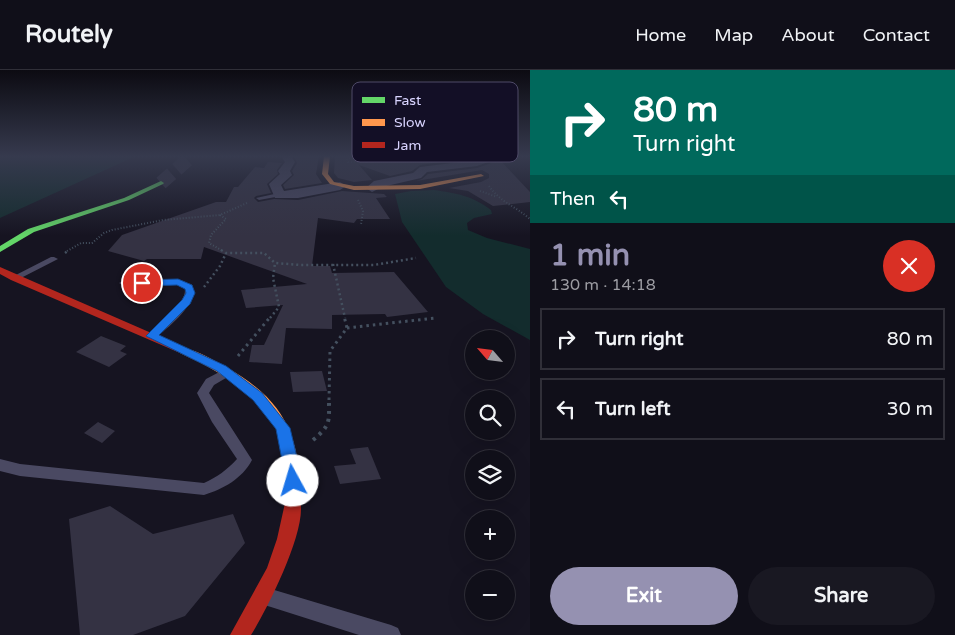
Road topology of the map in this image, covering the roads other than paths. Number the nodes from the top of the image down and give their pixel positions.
1 (277, 182) edge
2 (332, 182) edge
3 (386, 182) edge
4 (449, 182) edge
5 (161, 183) tunnel mouth
6 (340, 186) junction
7 (372, 188) junction
8 (279, 195) junction
9 (259, 198) road end
10 (0, 250) edge
11 (54, 259) road end
12 (0, 270) edge
13 (14, 278) junction
14 (124, 283) dead end
15 (152, 336) junction
16 (224, 370) junction
17 (0, 465) edge
18 (264, 596) junction
19 (240, 635) edge
20 (391, 635) edge

1 - 8 street
2 - 6 street
3 - 7 street
4 - 7 street
5 - 10 street
6 - 7 street
6 - 8 street
8 - 9 lane
11 - 13 lane
12 - 13 street
13 - 15 street
14 - 15 lane
15 - 16 street
16 - 17 lane
16 - 18 street
18 - 19 street
18 - 20 lane

